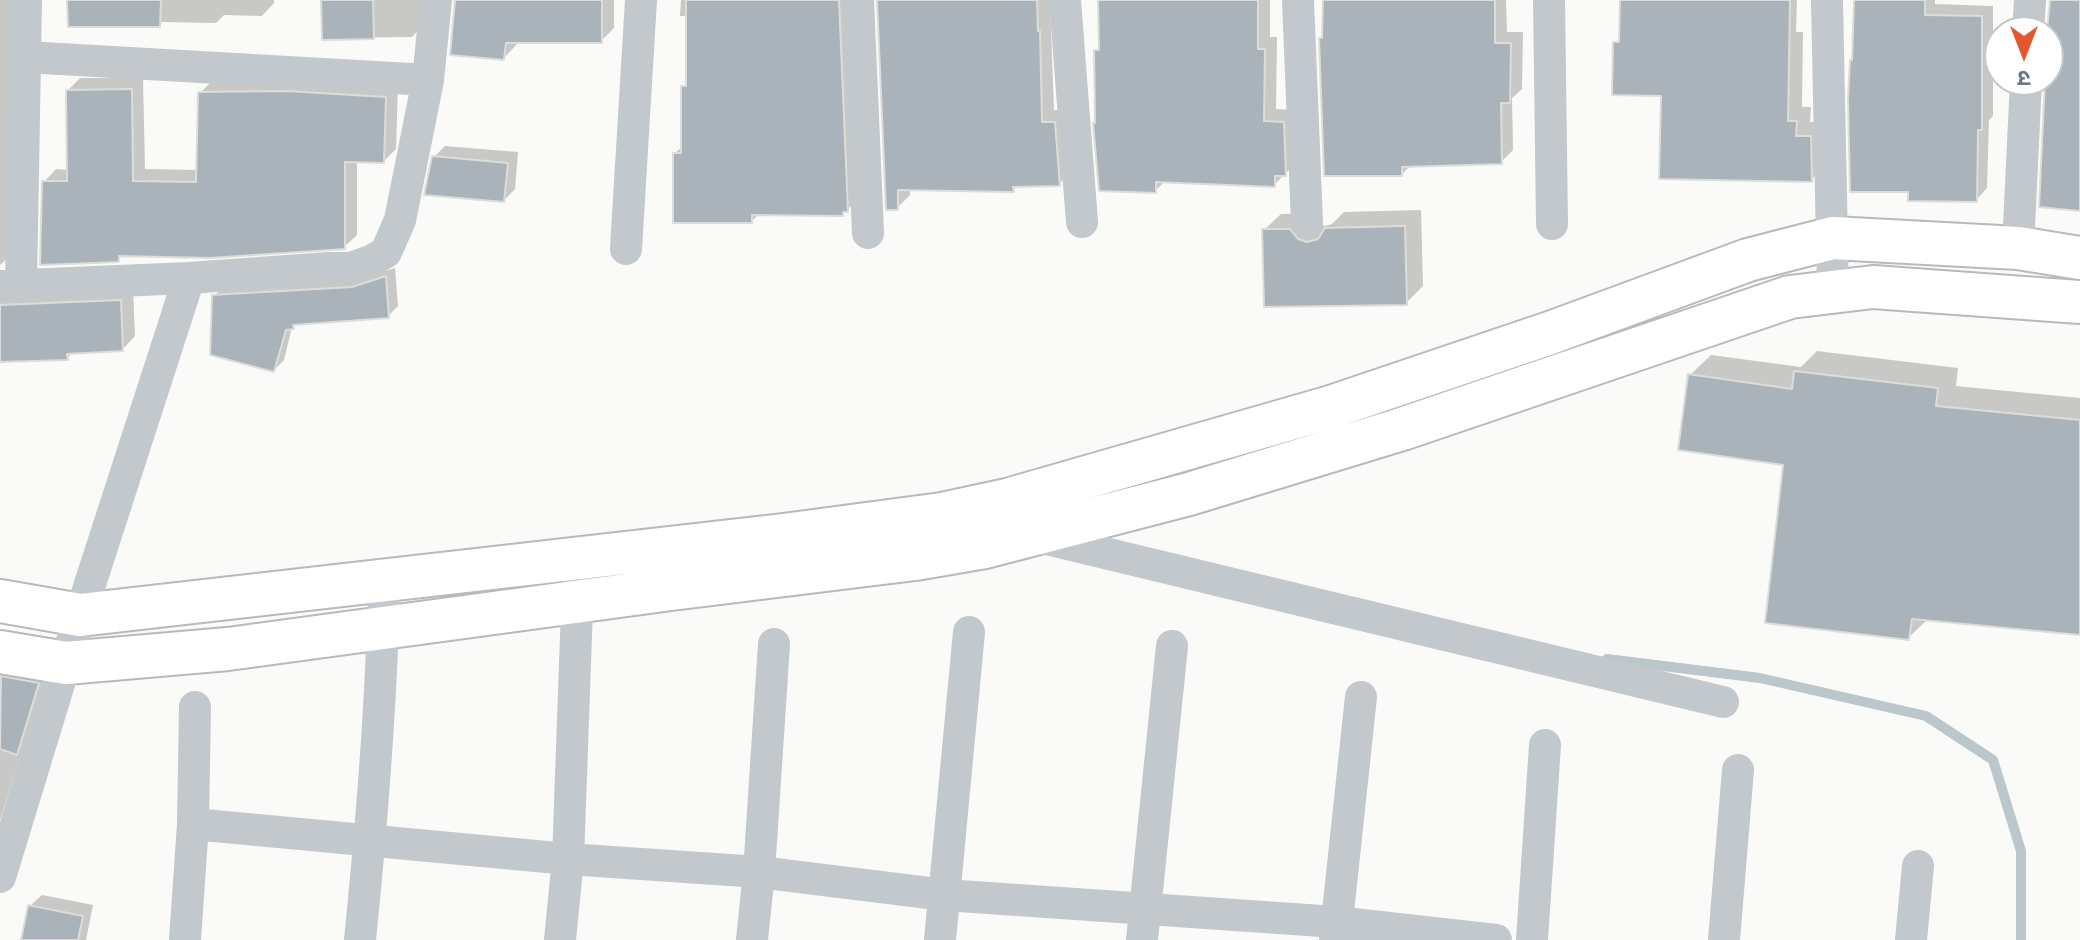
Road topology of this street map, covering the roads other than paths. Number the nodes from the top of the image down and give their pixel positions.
1 (26, 0) edge
2 (436, 0) edge
3 (641, 0) edge
4 (858, 0) edge
5 (1065, 0) edge
6 (1298, 0) edge
7 (1549, 0) edge
8 (1827, 0) edge
9 (25, 57) junction
10 (428, 80) junction
11 (2025, 96) edge
12 (1082, 222) dead end
13 (1307, 223) dead end
14 (1552, 224) dead end
15 (868, 233) dead end
16 (1833, 238) junction
17 (2018, 248) junction
18 (626, 249) dead end
19 (2080, 258) edge
20 (189, 278) junction
21 (10, 285) edge
22 (1833, 292) junction
23 (2080, 302) edge
24 (976, 506) junction
25 (1030, 535) junction
26 (985, 547) junction
27 (579, 558) junction
28 (384, 580) junction
29 (0, 601) edge
30 (578, 602) junction
31 (80, 615) junction
32 (383, 627) junction
33 (969, 632) dead end
34 (774, 644) dead end
35 (1172, 646) dead end
36 (0, 652) edge
37 (66, 663) junction
38 (1361, 697) dead end
39 (1723, 702) dead end
40 (195, 707) dead end
41 (1545, 745) dead end
42 (1738, 770) dead end
43 (193, 824) junction
44 (369, 841) junction
45 (568, 859) junction
46 (1918, 866) dead end
47 (759, 872) junction
48 (0, 877) edge
49 (945, 895) junction
50 (1144, 907) junction
51 (1336, 931) edge
52 (185, 940) edge
53 (360, 940) edge
54 (560, 940) edge
55 (752, 940) edge
56 (940, 940) edge
57 (1142, 940) edge
58 (1496, 940) edge
59 (1532, 940) edge
60 (1724, 940) edge
61 (1911, 940) edge

1 - 9 street
2 - 10 street
3 - 18 street
4 - 15 street
5 - 12 street
6 - 13 street
7 - 14 street
8 - 16 street
9 - 10 street
9 - 21 street
10 - 20 street
11 - 17 street
16 - 17 main road
16 - 22 street
16 - 24 main road
17 - 19 main road
20 - 21 street
20 - 31 street
22 - 23 main road
22 - 25 main road
24 - 26 main road
24 - 27 main road
25 - 26 main road
25 - 39 street
26 - 30 main road
27 - 28 main road
27 - 30 street
28 - 31 main road
28 - 32 street
29 - 31 main road
30 - 32 main road
30 - 45 street
31 - 37 street
32 - 37 main road
32 - 44 street
33 - 49 street
34 - 47 street
35 - 50 street
36 - 37 main road
37 - 48 street
38 - 51 street
40 - 43 street
41 - 59 street
42 - 60 street
43 - 44 street
43 - 52 street
44 - 45 street
44 - 53 street
45 - 47 street
45 - 54 street
46 - 61 street
47 - 49 street
47 - 55 street
49 - 50 street
49 - 56 street
50 - 51 street
50 - 57 street
51 - 58 street

